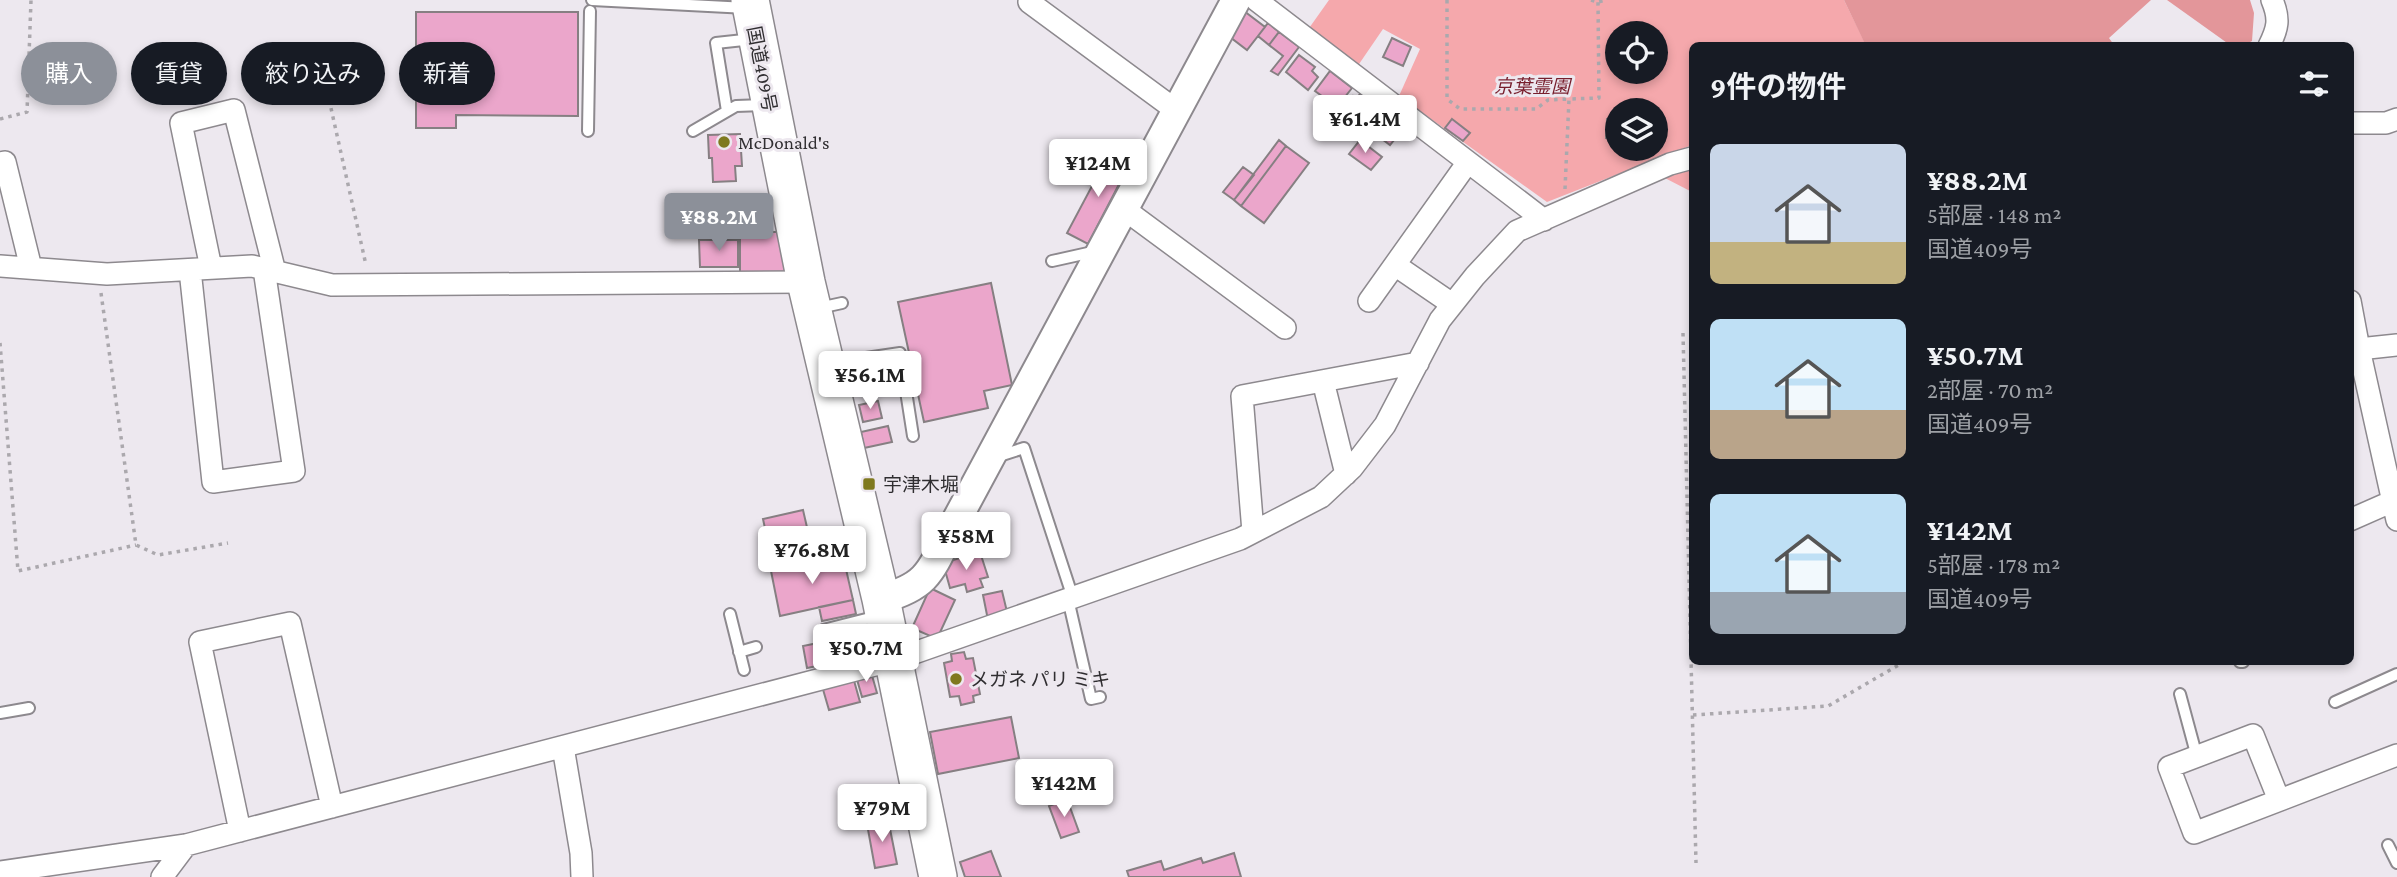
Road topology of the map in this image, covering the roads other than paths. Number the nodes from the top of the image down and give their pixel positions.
1 (1236, 0) edge
2 (1256, 0) edge
3 (2272, 0) edge
4 (1029, 2) dead end
5 (591, 5) edge
6 (752, 16) edge
7 (2271, 42) edge
8 (769, 105) junction
9 (727, 111) junction
10 (1177, 111) junction
11 (2397, 119) edge
12 (2354, 123) edge
13 (588, 131) dead end
14 (693, 131) dead end
15 (1689, 159) edge
16 (1468, 162) junction
17 (0, 163) edge
18 (1124, 209) junction
19 (1544, 220) junction
20 (1102, 251) junction
21 (1052, 261) dead end
22 (1395, 265) junction
23 (0, 266) edge
24 (30, 268) junction
25 (201, 269) junction
26 (269, 270) junction
27 (820, 298) junction
28 (1369, 301) dead end
29 (1452, 304) junction
30 (2354, 322) edge
31 (1285, 328) dead end
32 (2397, 345) edge
33 (2359, 349) junction
34 (866, 358) dead end
35 (1418, 363) junction
36 (2357, 375) edge
37 (1323, 381) junction
38 (913, 436) dead end
39 (990, 459) junction
40 (1346, 474) junction
41 (2395, 510) edge
42 (2354, 519) edge
43 (1253, 532) junction
44 (1070, 599) junction
45 (882, 607) junction
46 (730, 614) dead end
47 (823, 630) dead end
48 (756, 647) dead end
49 (739, 652) junction
50 (894, 660) junction
51 (744, 670) dead end
52 (2397, 674) edge
53 (2180, 694) dead end
54 (1100, 697) dead end
55 (2335, 702) dead end
56 (29, 708) dead end
57 (0, 713) edge
58 (563, 747) junction
59 (2397, 755) edge
60 (2197, 757) junction
61 (2279, 800) junction
62 (332, 807) junction
63 (240, 831) junction
64 (186, 845) junction
65 (2388, 845) dead end
66 (2397, 863) edge
67 (0, 872) edge
68 (935, 876) edge
69 (162, 877) edge
70 (582, 877) edge

1 - 10 street
2 - 16 street
3 - 7 street
4 - 10 street
5 - 6 lane
5 - 13 lane
6 - 8 highway, 国道409号
6 - 9 lane
8 - 9 lane
8 - 27 highway, 国道409号
9 - 14 lane
10 - 18 street
11 - 12 street
15 - 19 street
16 - 19 street
16 - 22 street
17 - 24 street
18 - 20 street
18 - 31 street
19 - 29 street
20 - 21 lane
20 - 39 street
22 - 28 street
22 - 29 street
23 - 24 street
24 - 25 street
25 - 26 street
25 - 26 street
25 - 26 street
26 - 27 street
27 - 45 highway, 国道409号
29 - 35 street
30 - 33 street
32 - 33 street
33 - 36 street
34 - 38 lane
35 - 37 street
35 - 40 street
36 - 41 street
37 - 40 street
37 - 43 street
39 - 44 lane
39 - 45 street
40 - 43 street
41 - 42 street
43 - 44 street
44 - 50 street
44 - 54 lane
45 - 47 lane
45 - 50 highway, 国道409号
46 - 49 lane
48 - 49 lane
49 - 51 lane
50 - 58 street
50 - 68 highway, 国道409号
52 - 55 lane
53 - 60 lane
56 - 57 lane
58 - 62 street
58 - 70 street
59 - 61 street
60 - 61 street
60 - 61 street
62 - 63 street
62 - 63 street
63 - 64 street
64 - 67 street
64 - 69 street
65 - 66 lane

